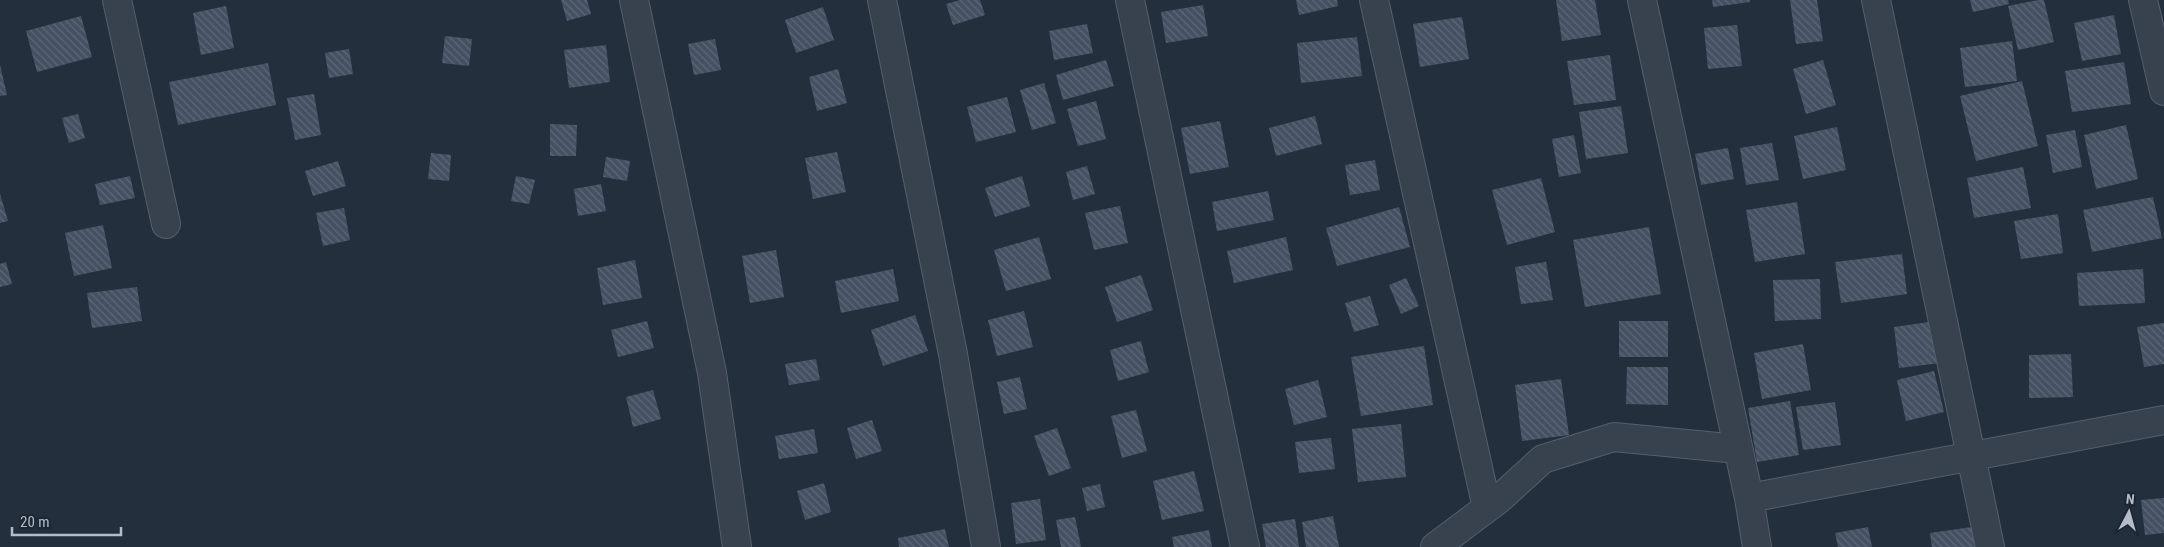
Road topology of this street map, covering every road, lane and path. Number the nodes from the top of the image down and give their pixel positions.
1 (117, 0) edge
2 (634, 0) edge
3 (882, 0) edge
4 (1130, 0) edge
5 (1374, 0) edge
6 (1642, 0) edge
7 (1876, 0) edge
8 (2143, 0) edge
9 (2164, 91) edge
10 (166, 224) dead end
11 (2164, 420) edge
12 (1738, 450) junction
13 (1972, 456) junction
14 (1749, 498) junction
15 (1487, 508) junction
16 (736, 547) edge
17 (986, 547) edge
18 (1245, 547) edge
19 (1435, 547) edge
20 (1757, 547) edge
21 (1990, 547) edge

1 - 10 street
2 - 16 street
3 - 17 street
4 - 18 street
5 - 15 street
6 - 12 street
7 - 13 street
8 - 9 street
11 - 13 street
12 - 14 street
12 - 15 street
13 - 14 street
13 - 21 street
14 - 20 street
15 - 19 street

